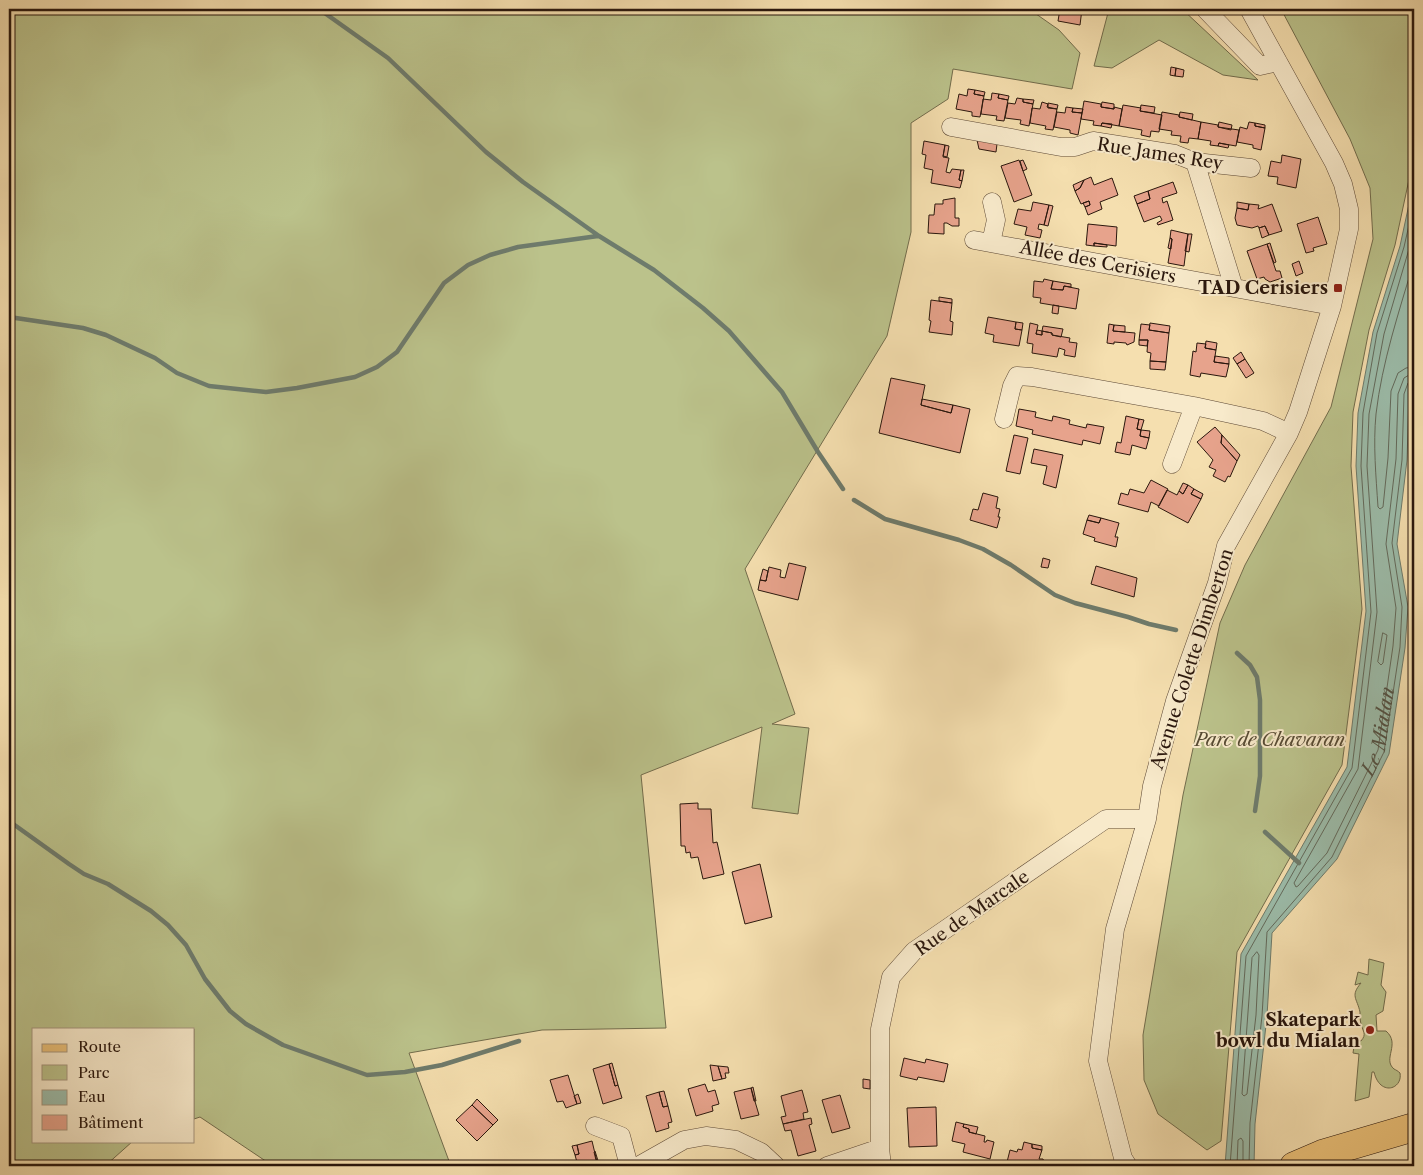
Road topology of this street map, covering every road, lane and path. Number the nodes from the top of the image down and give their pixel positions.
1 (1205, 9) edge
2 (1249, 9) edge
3 (1278, 62) junction
4 (951, 127) dead end
5 (1195, 162) junction
6 (1251, 168) dead end
7 (992, 202) dead end
8 (974, 240) dead end
9 (991, 243) junction
10 (1234, 288) junction
11 (1332, 306) junction
12 (1194, 406) junction
13 (1004, 419) dead end
14 (1289, 433) junction
15 (1172, 464) dead end
16 (1147, 818) junction
17 (595, 1126) dead end
18 (1414, 1127) edge
19 (880, 1148) junction
20 (629, 1166) edge
21 (638, 1166) edge
22 (776, 1166) edge
23 (827, 1166) edge
24 (882, 1166) edge
25 (1128, 1166) edge
26 (1294, 1166) edge

1 - 3 street
2 - 3 street, Avenue Colette Dimberton
3 - 11 street, Avenue Colette Dimberton
4 - 5 street, Rue James Rey
5 - 6 street, Rue James Rey
5 - 10 street
7 - 9 street
8 - 9 street, Allée des Cerisiers
9 - 10 street, Allée des Cerisiers
10 - 11 street, Allée des Cerisiers
11 - 14 street, Avenue Colette Dimberton
12 - 13 street
12 - 14 street
12 - 15 street
14 - 16 street, Avenue Colette Dimberton
16 - 19 street, Rue de Marcale
16 - 25 street, Avenue Colette Dimberton
17 - 20 street
18 - 26 main road
19 - 23 street
19 - 24 street, Rue de Marcale
21 - 22 street

